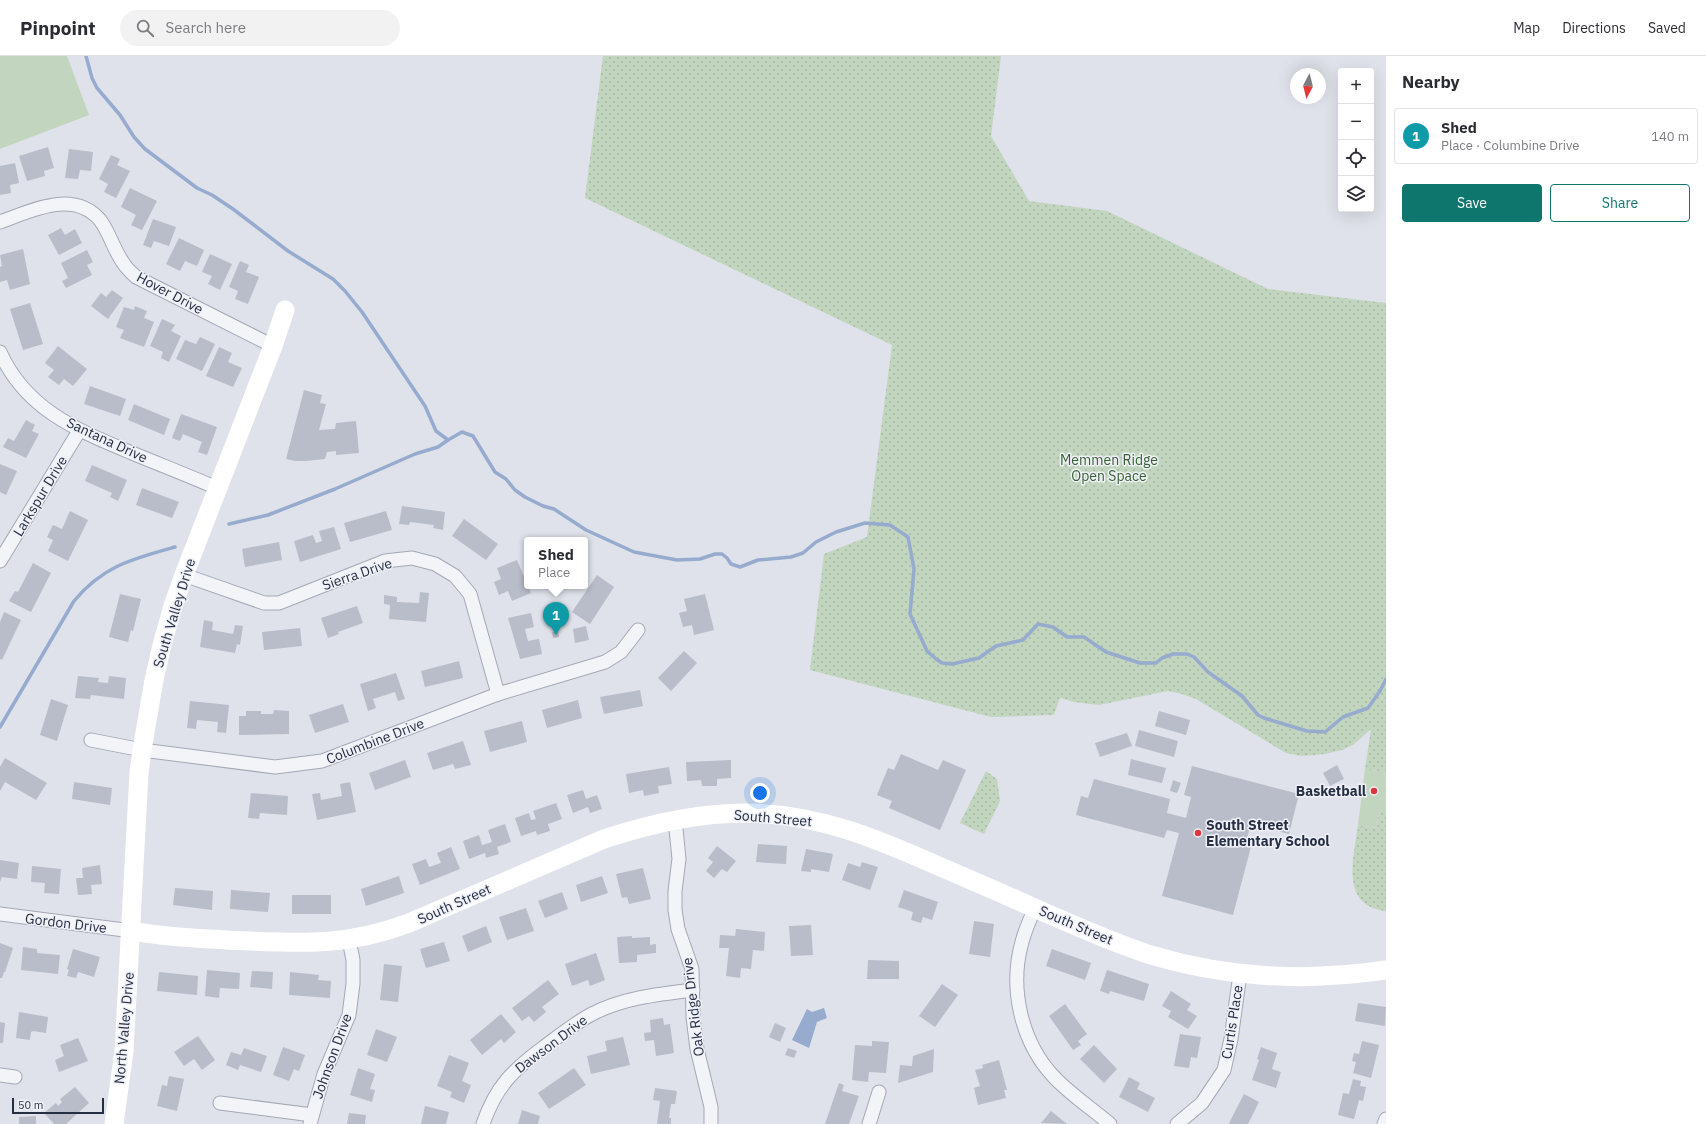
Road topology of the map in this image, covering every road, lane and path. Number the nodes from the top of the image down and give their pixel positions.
1 (0, 222) edge
2 (285, 310) dead end
3 (273, 346) junction
4 (0, 352) edge
5 (79, 431) junction
6 (217, 488) junction
7 (0, 561) edge
8 (184, 575) junction
9 (638, 630) dead end
10 (498, 694) junction
11 (91, 740) dead end
12 (142, 750) junction
13 (675, 819) junction
14 (1034, 908) junction
15 (0, 914) edge
16 (132, 931) junction
17 (350, 940) junction
18 (1386, 970) edge
19 (1240, 974) junction
20 (693, 990) junction
21 (0, 1075) edge
22 (16, 1077) dead end
23 (879, 1092) dead end
24 (220, 1103) dead end
25 (1386, 1119) edge
26 (311, 1120) edge
27 (114, 1124) edge
28 (483, 1124) edge
29 (711, 1124) edge
30 (869, 1124) edge
31 (1110, 1124) edge
32 (1177, 1124) edge
33 (1384, 1124) edge

1 - 3 street, Hover Drive
2 - 3 street, South Valley Drive
3 - 6 street, South Valley Drive
4 - 5 street, Santana Drive
5 - 6 street, Santana Drive
5 - 7 street, Larkspur Drive
6 - 8 street, South Valley Drive
8 - 10 street, Sierra Drive
8 - 12 street, South Valley Drive
9 - 10 street, Columbine Drive
10 - 12 street, Columbine Drive
11 - 12 street, Columbine Drive
12 - 16 street, South Valley Drive
13 - 14 street, South Street
13 - 17 street, South Street
13 - 20 street, Oak Ridge Drive
14 - 19 street, South Street
14 - 31 street
15 - 16 street, Gordon Drive
16 - 17 street, South Street
16 - 27 street, North Valley Drive
17 - 26 street, Johnson Drive
18 - 19 street, South Street
19 - 32 street, Curtis Place
20 - 28 street, Dawson Drive
20 - 29 street, Oak Ridge Drive
21 - 22 street
23 - 30 street
24 - 26 street
25 - 33 street

